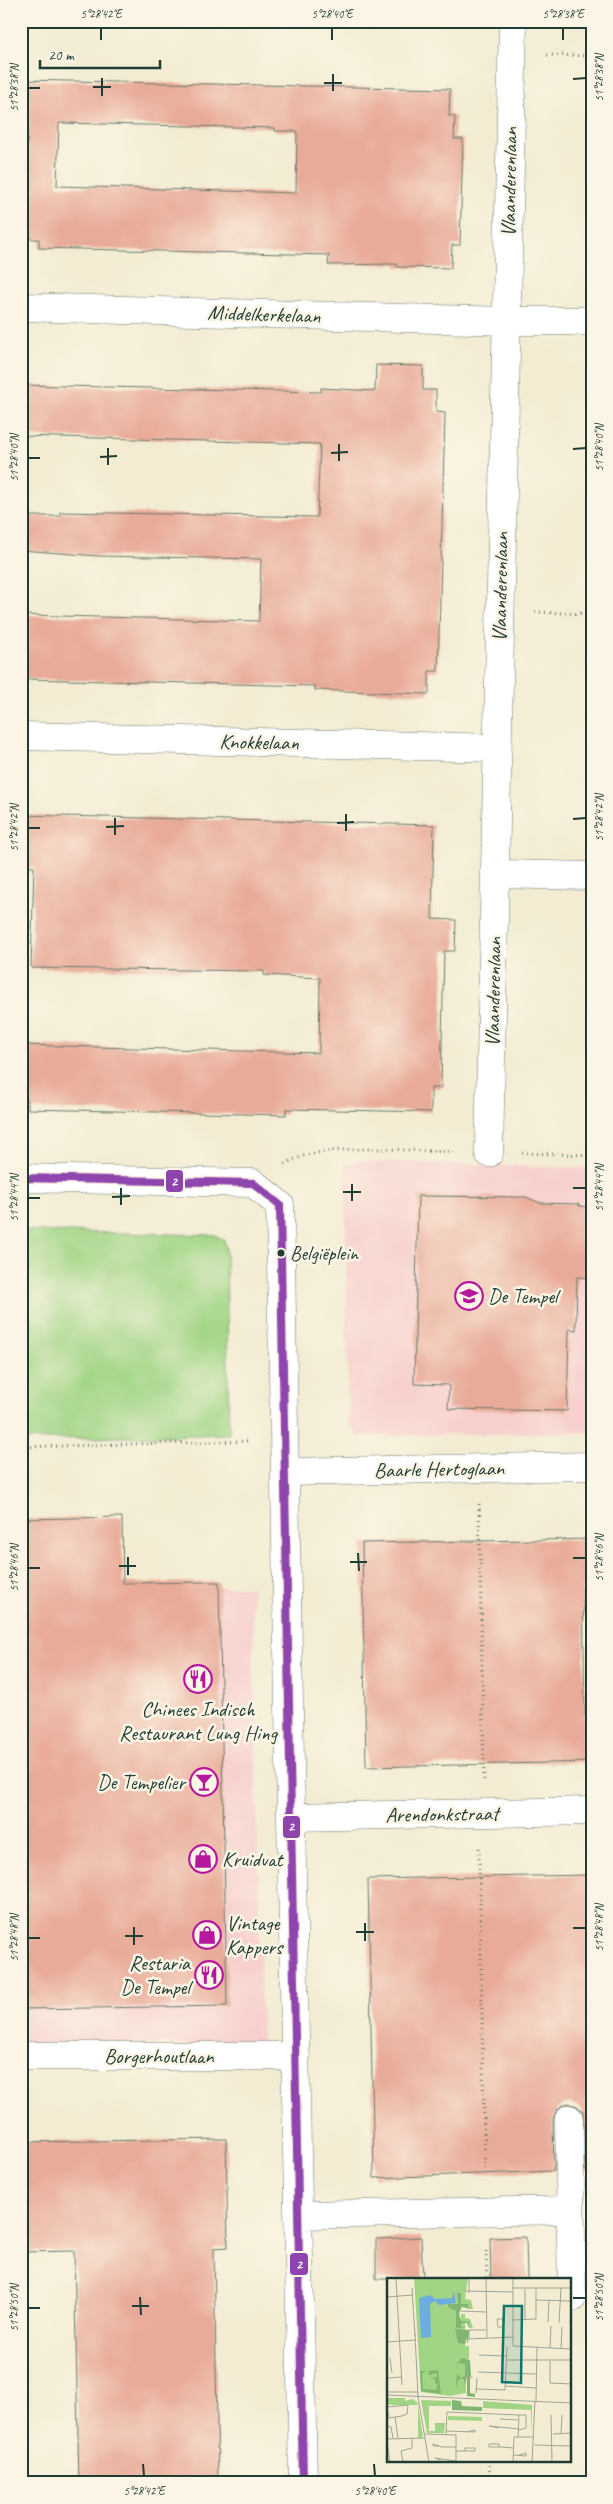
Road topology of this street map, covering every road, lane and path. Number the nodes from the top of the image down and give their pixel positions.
1 (513, 21) edge
2 (512, 54) junction
3 (592, 56) edge
4 (21, 307) edge
5 (506, 321) junction
6 (592, 321) edge
7 (500, 611) junction
8 (592, 614) edge
9 (21, 736) edge
10 (497, 748) junction
11 (496, 874) junction
12 (592, 876) edge
13 (489, 1153) junction
14 (592, 1155) edge
15 (21, 1178) edge
16 (252, 1184) junction
17 (251, 1441) dead end
18 (21, 1447) edge
19 (592, 1466) edge
20 (286, 1472) junction
21 (479, 1510) dead end
22 (484, 1772) dead end
23 (592, 1811) edge
24 (478, 1813) junction
25 (292, 1817) junction
26 (21, 2056) edge
27 (296, 2056) junction
28 (569, 2119) dead end
29 (570, 2210) junction
30 (486, 2212) junction
31 (299, 2215) junction
32 (486, 2278) edge
33 (572, 2298) dead end
34 (489, 2462) edge
35 (303, 2483) edge
36 (490, 2483) edge

1 - 2 street, Vlaanderenlaan
2 - 3 path
2 - 5 street, Vlaanderenlaan
4 - 5 street, Middelkerkelaan
5 - 6 street, Middelkerkelaan
5 - 7 street, Vlaanderenlaan
7 - 8 path
7 - 10 street, Vlaanderenlaan
9 - 10 street, Knokkelaan
10 - 11 street, Vlaanderenlaan
11 - 12 street
11 - 13 street, Vlaanderenlaan
13 - 14 path
13 - 16 path
15 - 16 street
16 - 20 street
17 - 18 path
19 - 20 street, Baarle Hertoglaan
20 - 25 street
21 - 22 path
23 - 24 street, Arendonkstraat
24 - 25 street, Arendonkstraat
24 - 30 path
25 - 27 street
26 - 27 street, Borgerhoutlaan
27 - 31 street
28 - 29 street
29 - 30 street
29 - 33 street
30 - 31 street
30 - 32 path
31 - 35 street
34 - 36 path

